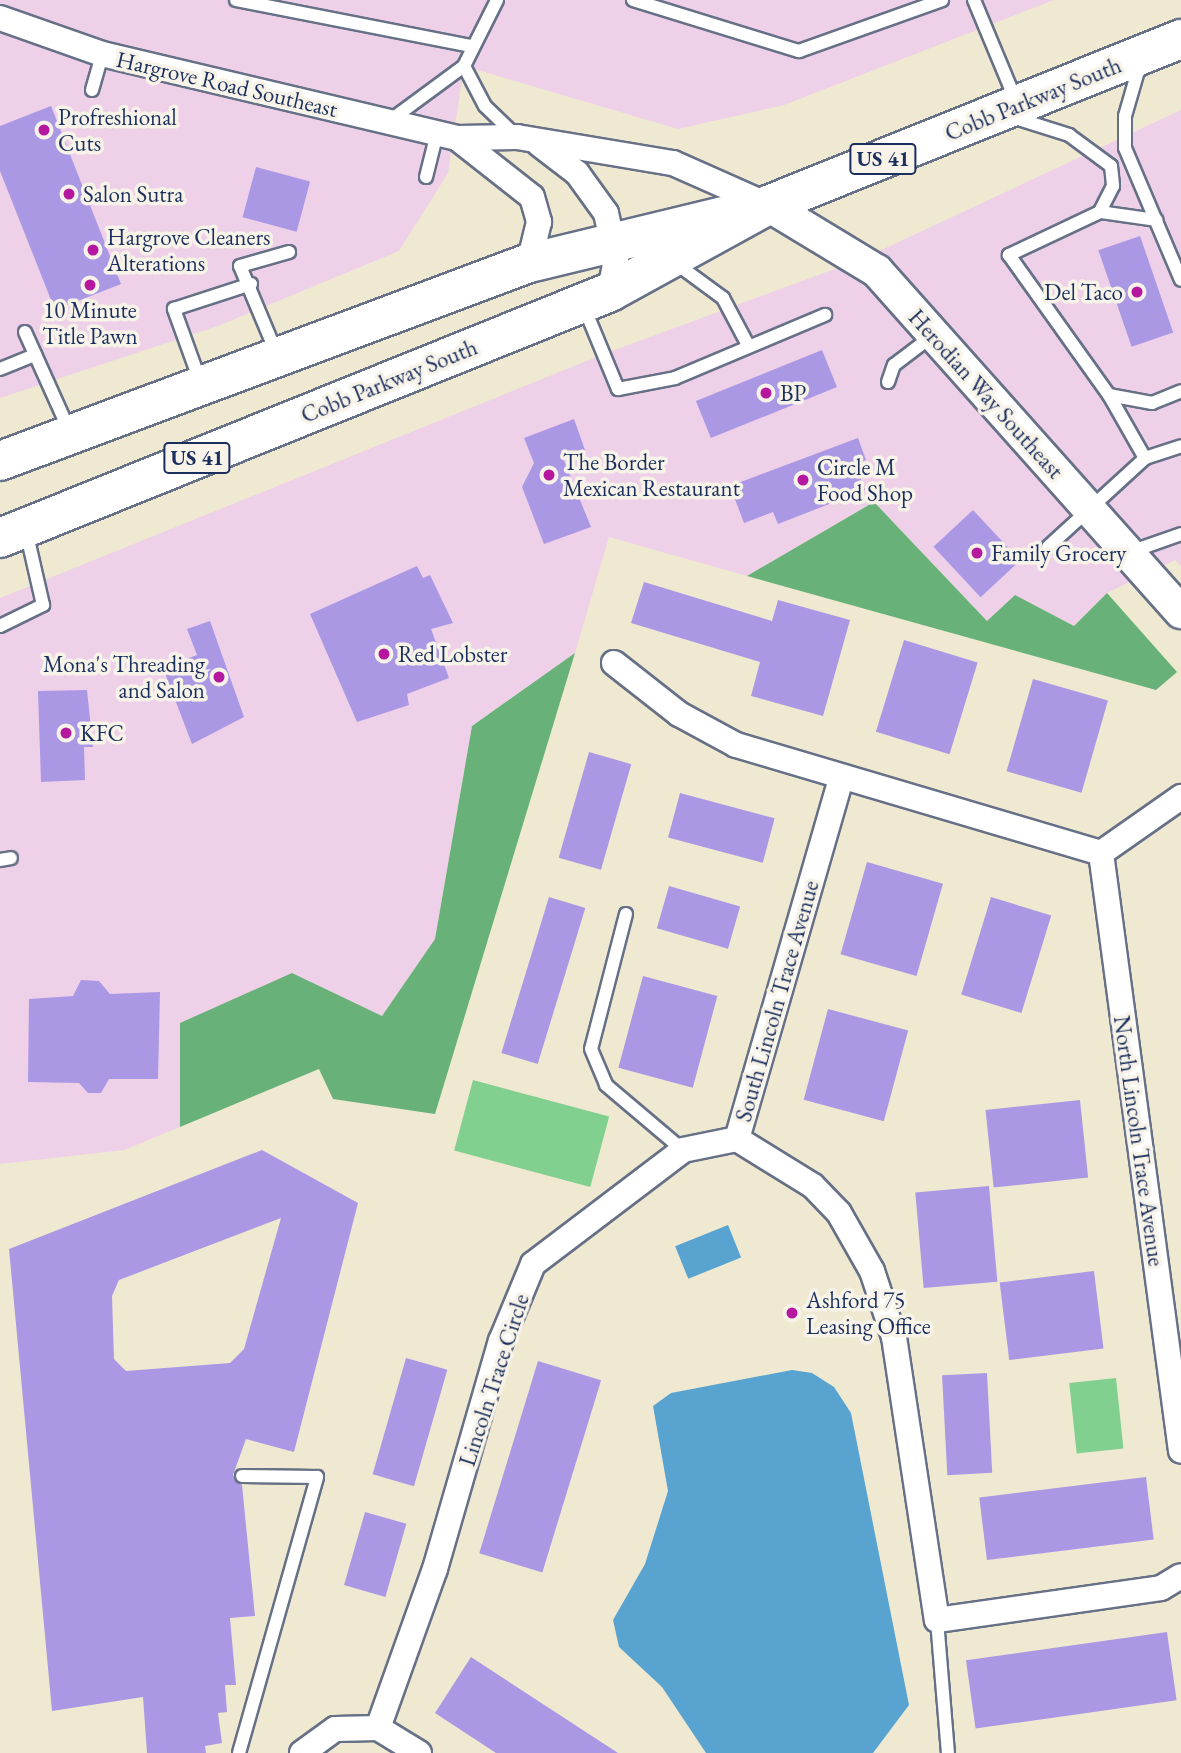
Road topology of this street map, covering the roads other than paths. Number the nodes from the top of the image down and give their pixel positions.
1 (236, 0) edge
2 (497, 0) edge
3 (633, 0) edge
4 (942, 0) edge
5 (974, 0) edge
6 (0, 18) edge
7 (1181, 39) edge
8 (470, 46) junction
9 (102, 54) junction
10 (1144, 54) junction
11 (464, 66) junction
12 (92, 90) dead end
13 (1008, 109) junction
14 (388, 122) junction
15 (447, 136) junction
16 (525, 138) junction
17 (426, 177) dead end
18 (768, 205) junction
19 (1100, 212) junction
20 (1156, 220) junction
21 (615, 242) junction
22 (289, 252) dead end
23 (671, 260) junction
24 (528, 264) junction
25 (1181, 280) edge
26 (251, 284) junction
27 (596, 298) junction
28 (825, 315) dead end
29 (25, 332) dead end
30 (932, 336) junction
31 (749, 348) junction
32 (35, 355) junction
33 (277, 356) junction
34 (0, 369) edge
35 (888, 382) dead end
36 (202, 384) junction
37 (1181, 391) edge
38 (1109, 395) junction
39 (71, 435) junction
40 (1181, 446) edge
41 (1145, 458) junction
42 (0, 461) edge
43 (1089, 509) junction
44 (13, 532) edge
45 (1181, 534) edge
46 (1048, 547) dead end
47 (1130, 552) junction
48 (1178, 603) edge
49 (0, 626) edge
50 (614, 663) dead end
51 (841, 779) junction
52 (1181, 797) edge
53 (1101, 853) junction
54 (626, 914) dead end
55 (737, 1139) junction
56 (683, 1150) junction
57 (1180, 1436) edge
58 (242, 1476) dead end
59 (1181, 1576) edge
60 (937, 1620) junction
61 (378, 1728) junction
62 (239, 1753) edge
63 (302, 1753) edge
64 (419, 1753) edge
65 (948, 1753) edge

1 - 8 lane
2 - 8 lane
3 - 4 lane
5 - 13 lane
6 - 9 street, Hargrove Road Southeast
7 - 10 main road, Cobb Parkway South / US 41
8 - 11 lane
9 - 12 lane
9 - 14 street, Hargrove Road Southeast
10 - 13 main road, Cobb Parkway South / US 41
10 - 20 lane
11 - 14 lane
11 - 16 lane
13 - 18 main road, Cobb Parkway South / US 41
13 - 19 lane
14 - 15 street, Hargrove Road Southeast
15 - 16 street, Hargrove Road Southeast
15 - 17 lane
15 - 24 street, Hargrove Road Southeast
16 - 18 street, Hargrove Road Southeast
16 - 21 street
18 - 21 main road, Cobb Parkway South / US 41
18 - 23 main road, Cobb Parkway South / US 41
18 - 30 street, Herodian Way Southeast
19 - 20 lane
19 - 38 lane
20 - 25 lane
21 - 24 main road, Cobb Parkway South / US 41
21 - 27 street
22 - 26 lane
23 - 27 main road, Cobb Parkway South / US 41
23 - 31 lane
24 - 33 main road, Cobb Parkway South / US 41
26 - 33 lane
26 - 36 lane
27 - 31 lane
27 - 44 main road, Cobb Parkway South / US 41
28 - 31 lane
29 - 32 lane
30 - 35 lane
30 - 43 street, Herodian Way Southeast
32 - 34 lane
32 - 39 lane
33 - 36 main road, Cobb Parkway South / US 41
36 - 39 main road, Cobb Parkway South / US 41
37 - 38 lane
38 - 41 lane
39 - 42 main road, Cobb Parkway South / US 41
40 - 41 lane
41 - 43 lane
43 - 46 lane
43 - 47 street, Herodian Way Southeast
44 - 49 lane
45 - 47 lane
47 - 48 street, Herodian Way Southeast
50 - 51 street
51 - 53 street
51 - 55 street, South Lincoln Trace Avenue
52 - 53 street
53 - 57 street, North Lincoln Trace Avenue
54 - 56 lane
55 - 56 street, Lincoln Trace Circle
55 - 60 street, South Lincoln Trace Avenue
56 - 61 street, Lincoln Trace Circle
58 - 62 lane
59 - 60 street
60 - 65 lane
61 - 63 street
61 - 64 street

